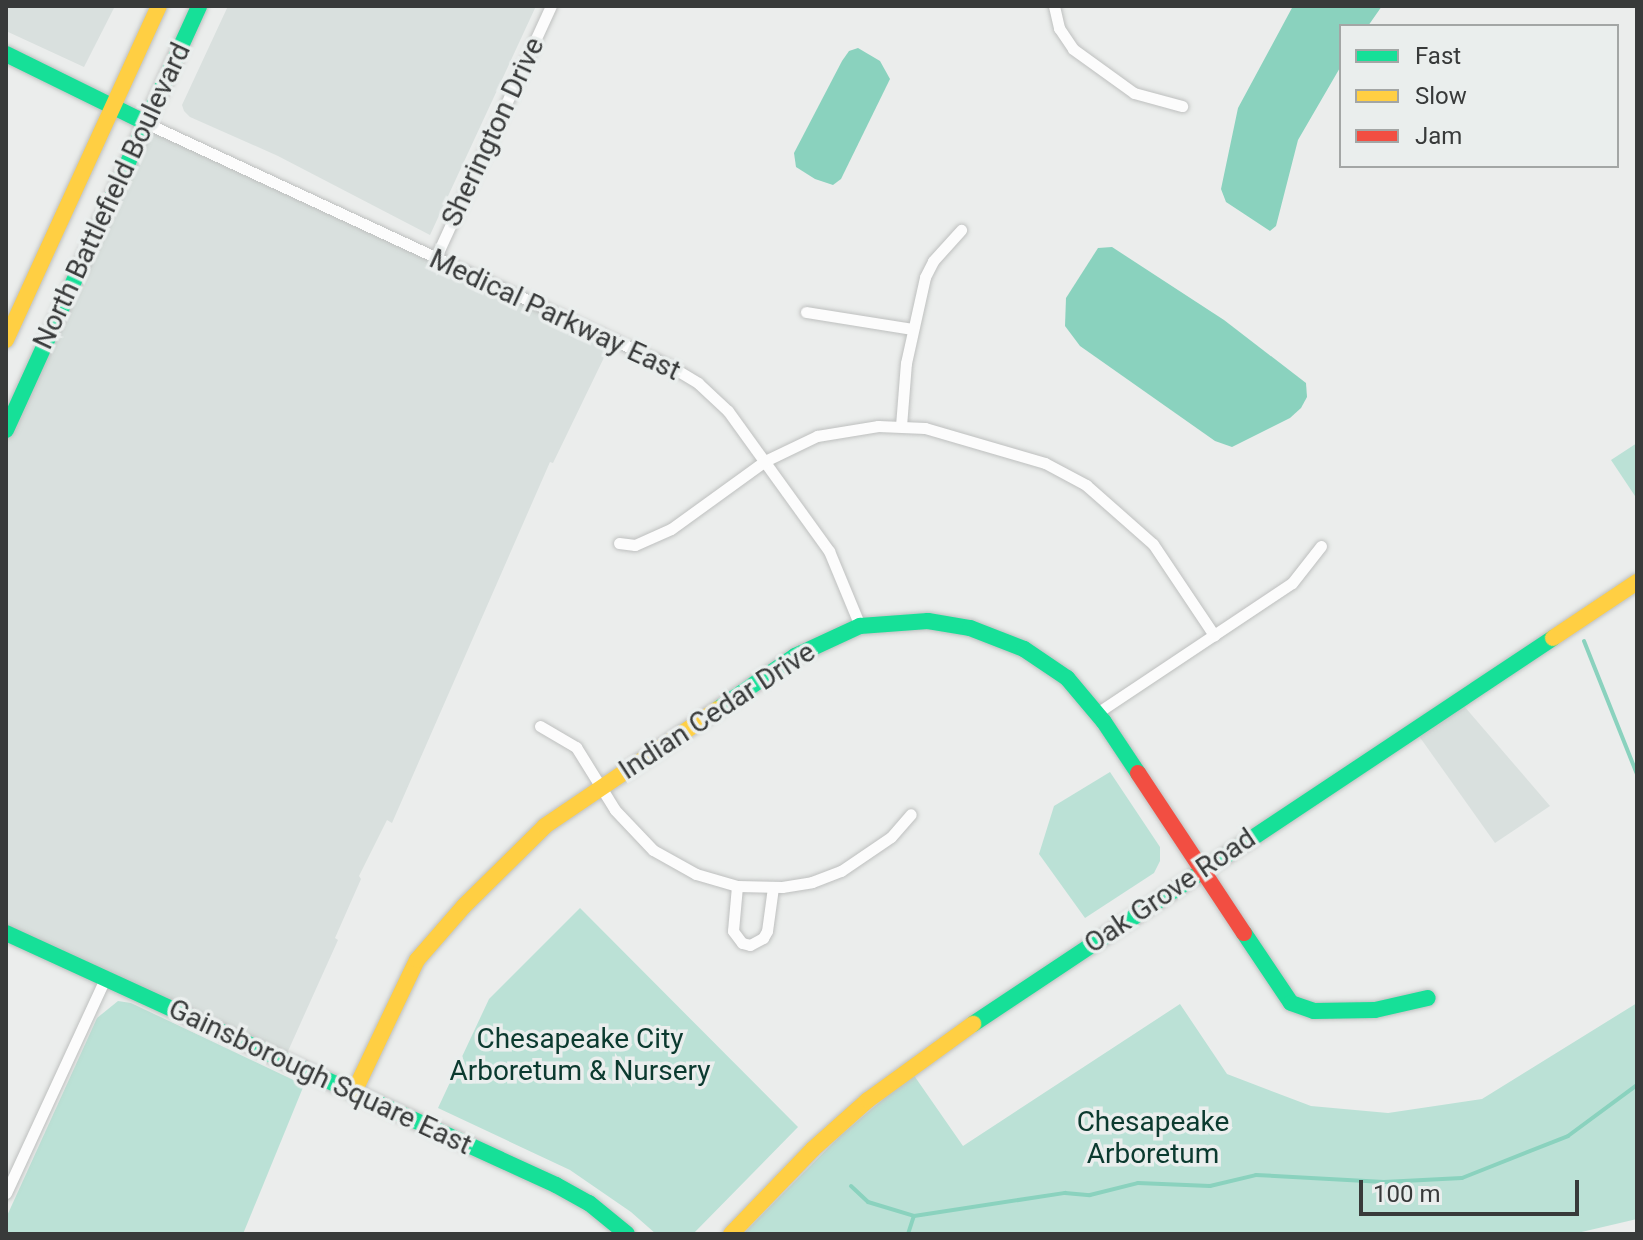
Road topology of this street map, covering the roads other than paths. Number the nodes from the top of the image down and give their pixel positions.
1 (159, 6) edge
2 (199, 6) edge
3 (551, 6) edge
4 (1054, 6) edge
5 (6, 54) edge
6 (1182, 106) dead end
7 (112, 107) junction
8 (146, 123) junction
9 (961, 230) dead end
10 (435, 259) junction
11 (806, 312) dead end
12 (912, 329) junction
13 (6, 340) edge
14 (901, 426) junction
15 (6, 430) edge
16 (765, 461) junction
17 (619, 543) dead end
18 (1321, 546) dead end
19 (1637, 582) edge
20 (860, 626) junction
21 (1214, 635) junction
22 (1097, 713) junction
23 (540, 726) dead end
24 (601, 786) junction
25 (911, 814) dead end
26 (1200, 871) junction
27 (737, 886) junction
28 (773, 887) junction
29 (6, 933) edge
30 (105, 979) junction
31 (1428, 998) dead end
32 (354, 1092) junction
33 (6, 1193) edge
34 (627, 1234) edge
35 (731, 1234) edge

1 - 7 street, North Battlefield Boulevard
2 - 8 street, North Battlefield Boulevard
3 - 10 street, Sherington Drive
4 - 6 street
5 - 7 street
7 - 8 street
7 - 13 street, North Battlefield Boulevard
8 - 10 street, Medical Parkway East
8 - 15 street, North Battlefield Boulevard
9 - 12 street
10 - 16 street, Medical Parkway East
11 - 12 street
12 - 14 street
14 - 16 street
14 - 21 street
16 - 17 street
16 - 20 street, Medical Parkway East
18 - 21 street
19 - 26 street, Oak Grove Road
20 - 22 street, Indian Cedar Drive
20 - 24 street, Indian Cedar Drive
21 - 22 street
22 - 26 street, Indian Cedar Drive
23 - 24 street
24 - 27 street
24 - 32 street, Indian Cedar Drive
25 - 28 street
26 - 31 street, Indian Cedar Drive
26 - 35 street, Oak Grove Road
27 - 28 street
27 - 28 street
29 - 30 street, Gainsborough Square East
30 - 32 street, Gainsborough Square East
30 - 33 street
32 - 34 street, Gainsborough Square East

